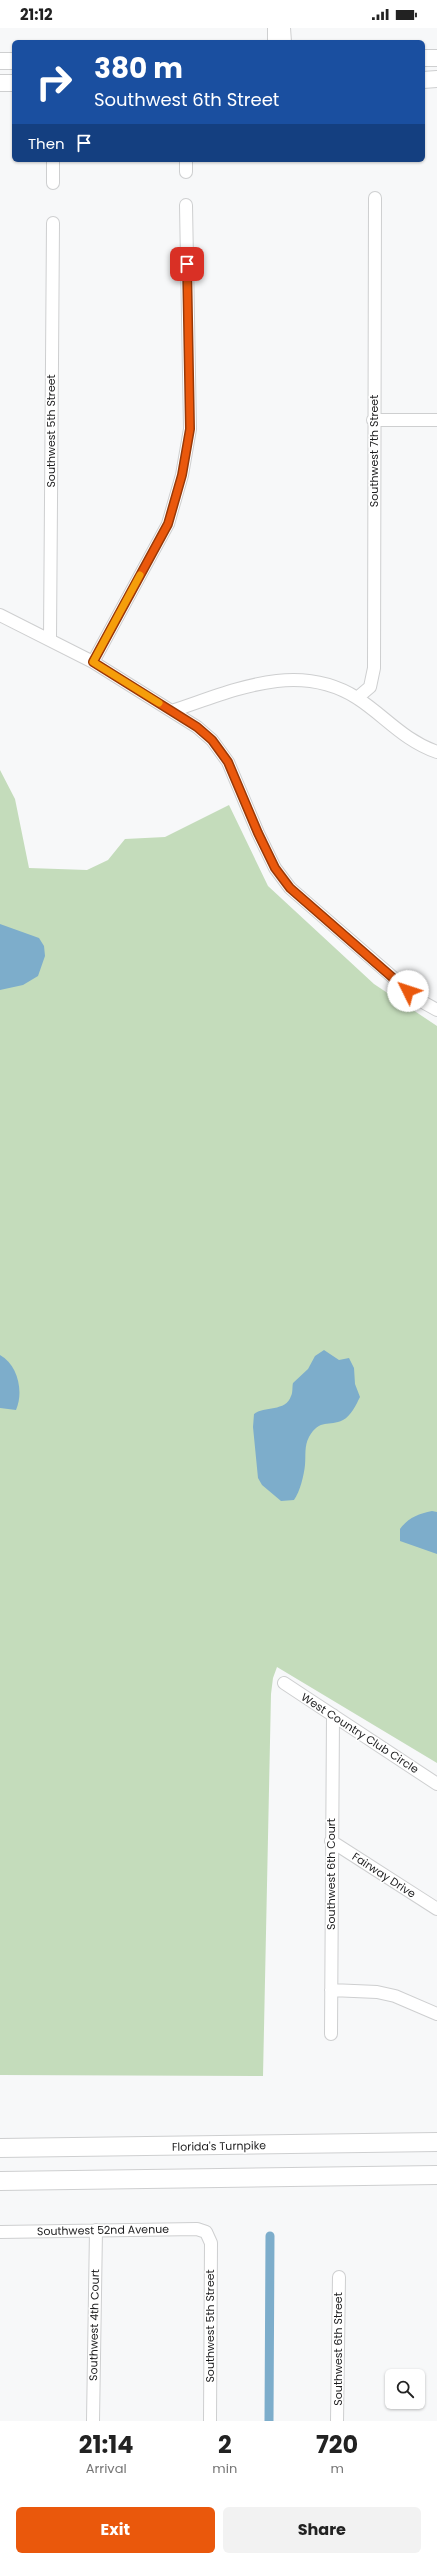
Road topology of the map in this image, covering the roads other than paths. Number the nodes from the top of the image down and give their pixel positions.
1 (274, 28) edge
2 (284, 28) edge
3 (274, 40) edge
4 (284, 40) edge
5 (425, 58) edge
6 (437, 58) edge
7 (0, 61) edge
8 (12, 61) edge
9 (437, 79) edge
10 (425, 80) edge
11 (0, 83) edge
12 (12, 83) edge
13 (53, 162) edge
14 (53, 183) dead end
15 (375, 198) dead end
16 (186, 205) dead end
17 (53, 223) dead end
18 (374, 420) junction
19 (437, 420) edge
20 (0, 615) edge
21 (50, 639) junction
22 (93, 662) junction
23 (358, 698) junction
24 (172, 711) junction
25 (437, 752) edge
26 (437, 1010) edge
27 (284, 1683) dead end
28 (333, 1714) junction
29 (437, 1784) edge
30 (331, 1841) junction
31 (437, 1909) edge
32 (331, 1990) junction
33 (437, 2014) edge
34 (331, 2034) dead end
35 (437, 2142) edge
36 (0, 2148) edge
37 (437, 2175) edge
38 (0, 2181) edge
39 (96, 2230) junction
40 (0, 2232) edge
41 (206, 2232) joint
42 (339, 2277) dead end
43 (93, 2421) edge
44 (210, 2421) edge
45 (338, 2421) edge

1 - 3 street
2 - 4 street
5 - 6 main road
7 - 8 main road
9 - 10 main road
11 - 12 main road
13 - 14 street
15 - 18 street, Southwest 7th Street
16 - 22 street
17 - 21 street, Southwest 5th Street
18 - 19 street
18 - 23 street, Southwest 7th Street
20 - 21 street
21 - 22 street
22 - 24 street
23 - 24 street
23 - 25 street
24 - 26 street
27 - 28 street, West Country Club Circle
28 - 29 street, West Country Club Circle
28 - 30 street, Southwest 6th Court
30 - 31 street, Fairway Drive
30 - 32 street, Southwest 6th Court
32 - 33 street
32 - 34 street, Southwest 6th Court
35 - 36 highway, Florida's Turnpike
37 - 38 highway
39 - 40 street, Southwest 52nd Avenue
39 - 41 street, Southwest 52nd Avenue
39 - 43 street, Southwest 4th Court
41 - 44 street, Southwest 5th Street
42 - 45 street, Southwest 6th Street

